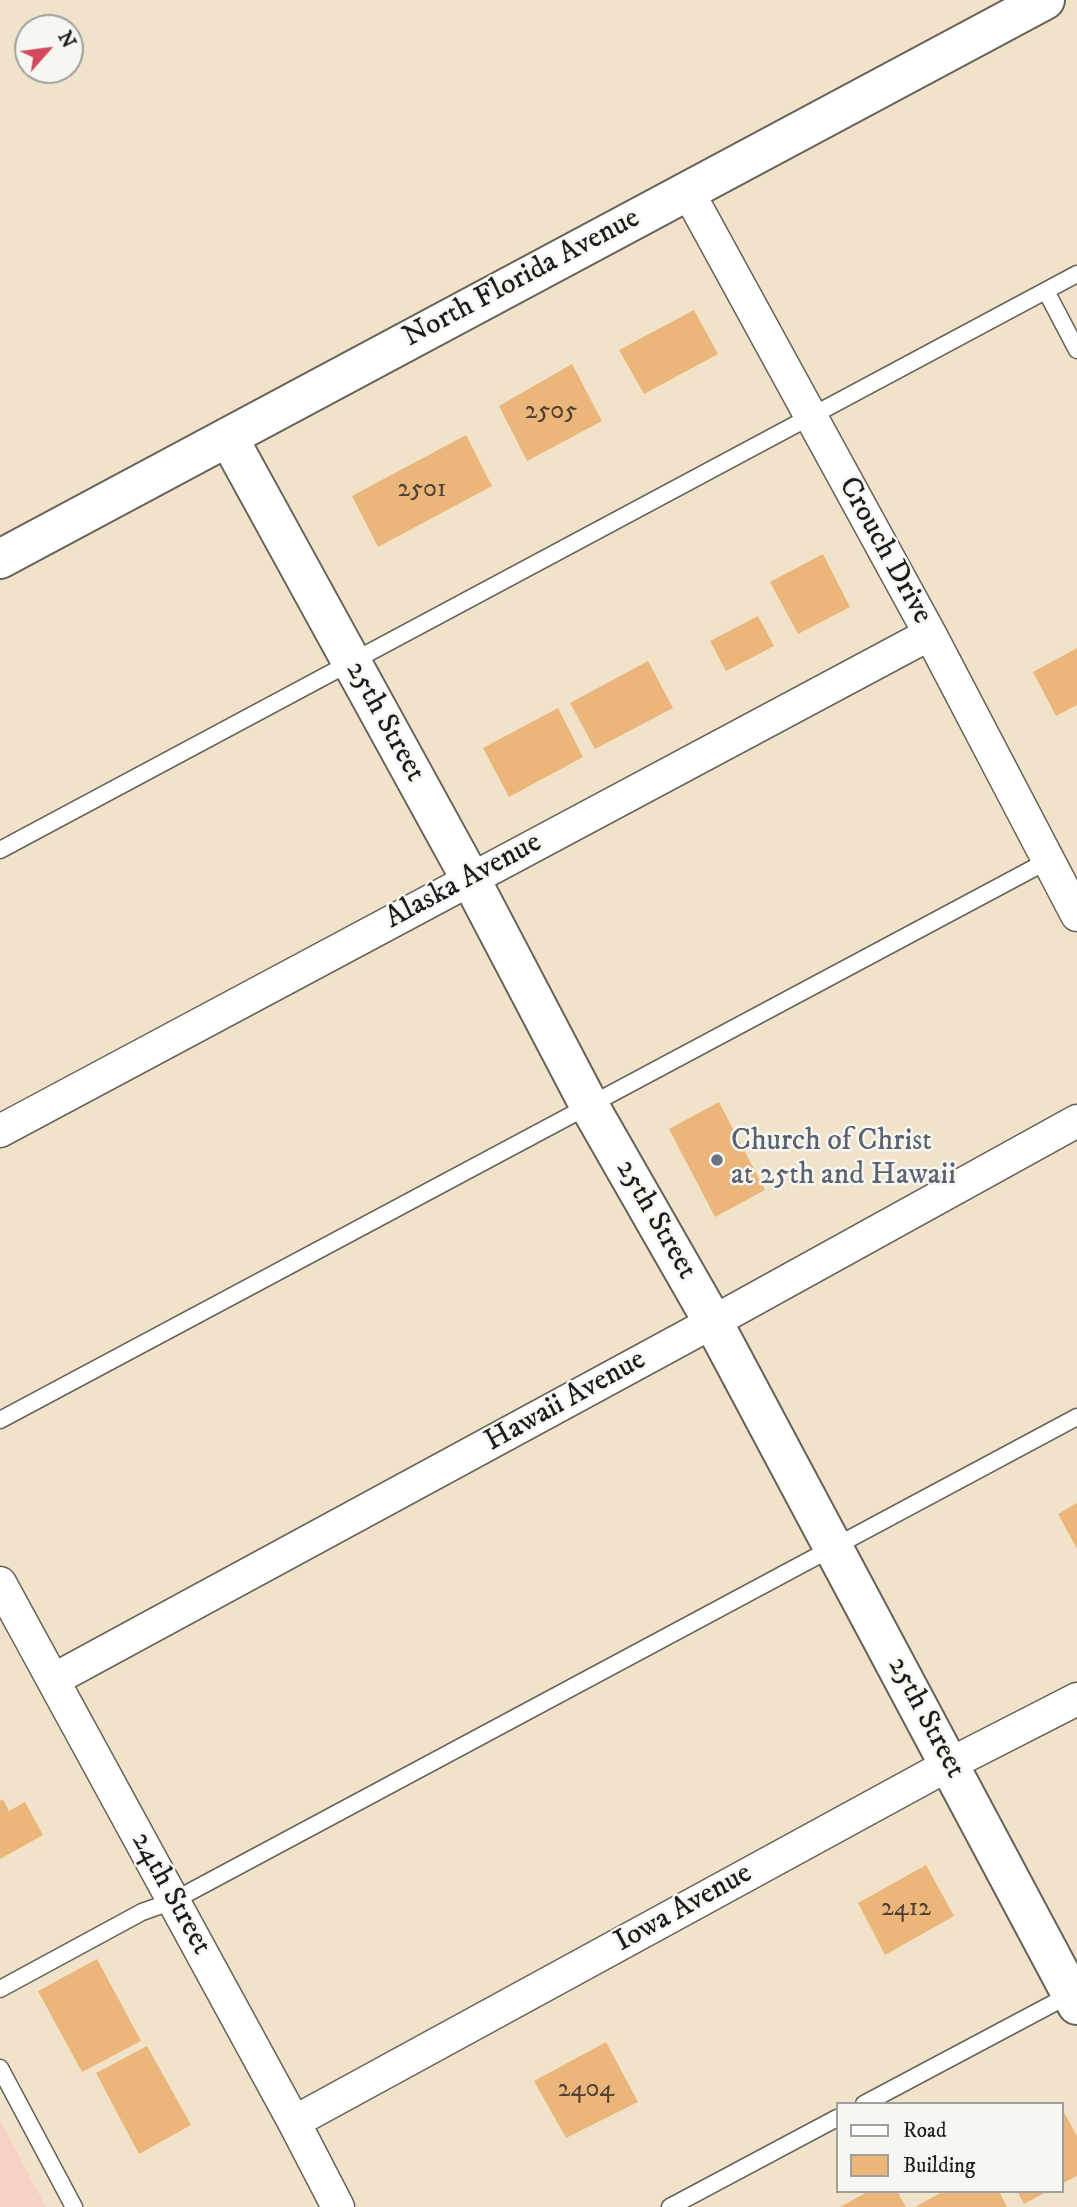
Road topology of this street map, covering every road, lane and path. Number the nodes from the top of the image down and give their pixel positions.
1 (1045, 0) edge
2 (687, 190) junction
3 (1077, 274) edge
4 (1046, 291) junction
5 (1077, 350) edge
6 (811, 417) junction
7 (228, 437) junction
8 (0, 559) edge
9 (930, 634) junction
10 (351, 662) junction
11 (0, 850) edge
12 (1049, 860) junction
13 (470, 878) junction
14 (1077, 915) edge
15 (590, 1107) junction
16 (1077, 1121) edge
17 (0, 1131) edge
18 (713, 1322) junction
19 (1077, 1417) edge
20 (0, 1420) edge
21 (834, 1547) junction
22 (0, 1583) edge
23 (53, 1680) junction
24 (1077, 1699) edge
25 (950, 1764) junction
26 (173, 1901) junction
27 (0, 1989) edge
28 (1074, 1999) edge
29 (0, 2068) edge
30 (868, 2102) edge
31 (836, 2119) edge
32 (294, 2122) junction
33 (74, 2207) edge
34 (338, 2207) edge
35 (670, 2207) edge

1 - 2 street, North Florida Avenue
2 - 6 street, Crouch Drive
2 - 7 street, North Florida Avenue
3 - 4 lane
4 - 5 lane
4 - 6 lane
6 - 9 street, Crouch Drive
6 - 10 lane
7 - 8 street, North Florida Avenue
7 - 10 street, 25th Street
9 - 12 street, Crouch Drive
9 - 13 street, Alaska Avenue
10 - 11 lane
10 - 13 street, 25th Street
12 - 14 street, Crouch Drive
12 - 15 lane
13 - 15 street, 25th Street
13 - 17 street, Alaska Avenue
15 - 18 street, 25th Street
15 - 20 lane
16 - 18 street, Hawaii Avenue
18 - 21 street, 25th Street
18 - 23 street, Hawaii Avenue
19 - 21 lane
21 - 25 street, 25th Street
21 - 26 lane
22 - 23 street, 24th Street
23 - 26 street, 24th Street
24 - 25 street, Iowa Avenue
25 - 28 street, 25th Street
25 - 32 street, Iowa Avenue
26 - 27 lane
26 - 32 street, 24th Street
28 - 30 lane
29 - 33 lane
31 - 35 lane
32 - 34 street, 24th Street

